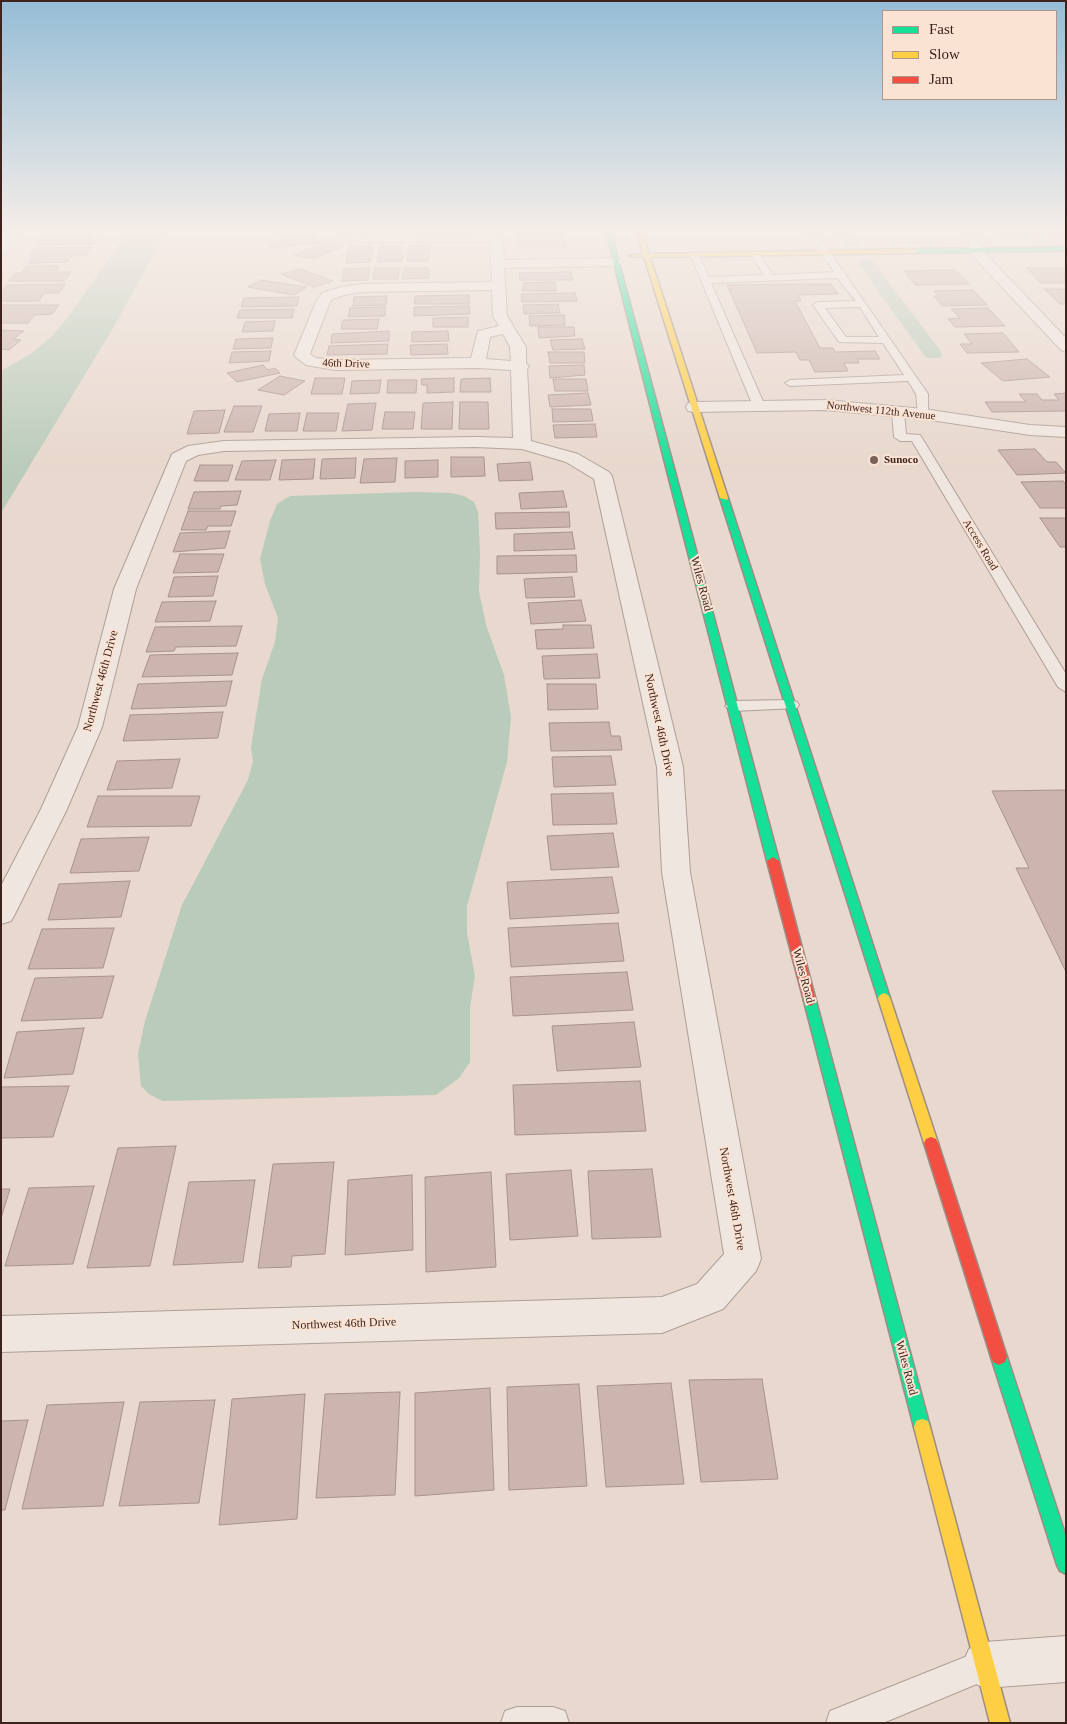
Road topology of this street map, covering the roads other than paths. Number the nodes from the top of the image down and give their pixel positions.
1 (320, 309) edge
2 (499, 309) edge
3 (628, 309) edge
4 (661, 309) edge
5 (718, 309) edge
6 (821, 309) edge
7 (867, 309) edge
8 (1031, 309) edge
9 (508, 329) junction
10 (887, 340) junction
11 (1066, 347) edge
12 (478, 363) junction
13 (521, 366) junction
14 (912, 378) junction
15 (790, 383) dead end
16 (649, 388) junction
17 (666, 398) dead end
18 (687, 405) junction
19 (760, 406) junction
20 (898, 412) junction
21 (924, 414) junction
22 (1066, 432) edge
23 (522, 444) junction
24 (1066, 687) edge
25 (790, 705) junction
26 (733, 706) junction
27 (1, 914) edge
28 (1, 1334) edge
29 (1066, 1565) edge
30 (1066, 1660) edge
31 (985, 1665) junction
32 (517, 1723) edge
33 (553, 1723) edge
34 (842, 1723) edge
35 (1000, 1723) edge

1 - 12 street, 46th Drive
2 - 9 street
3 - 16 main road, Wiles Road
4 - 18 main road
5 - 19 lane
6 - 10 lane
7 - 10 lane
8 - 11 street
9 - 12 street
9 - 13 street
10 - 14 lane
12 - 13 street, 46th Drive
13 - 23 street
14 - 15 lane
14 - 21 lane
16 - 17 main road
16 - 26 main road, Wiles Road
18 - 19 street, Northwest 112th Avenue
18 - 25 main road
19 - 20 street, Northwest 112th Avenue
20 - 21 street, Northwest 112th Avenue
20 - 24 lane, Access Road
21 - 22 street, Northwest 112th Avenue
23 - 27 street, Northwest 46th Drive
23 - 28 street, Northwest 46th Drive
25 - 26 lane
25 - 29 main road
26 - 31 main road, Wiles Road
30 - 31 street
31 - 34 lane
31 - 35 main road, Wiles Road
32 - 33 lane

